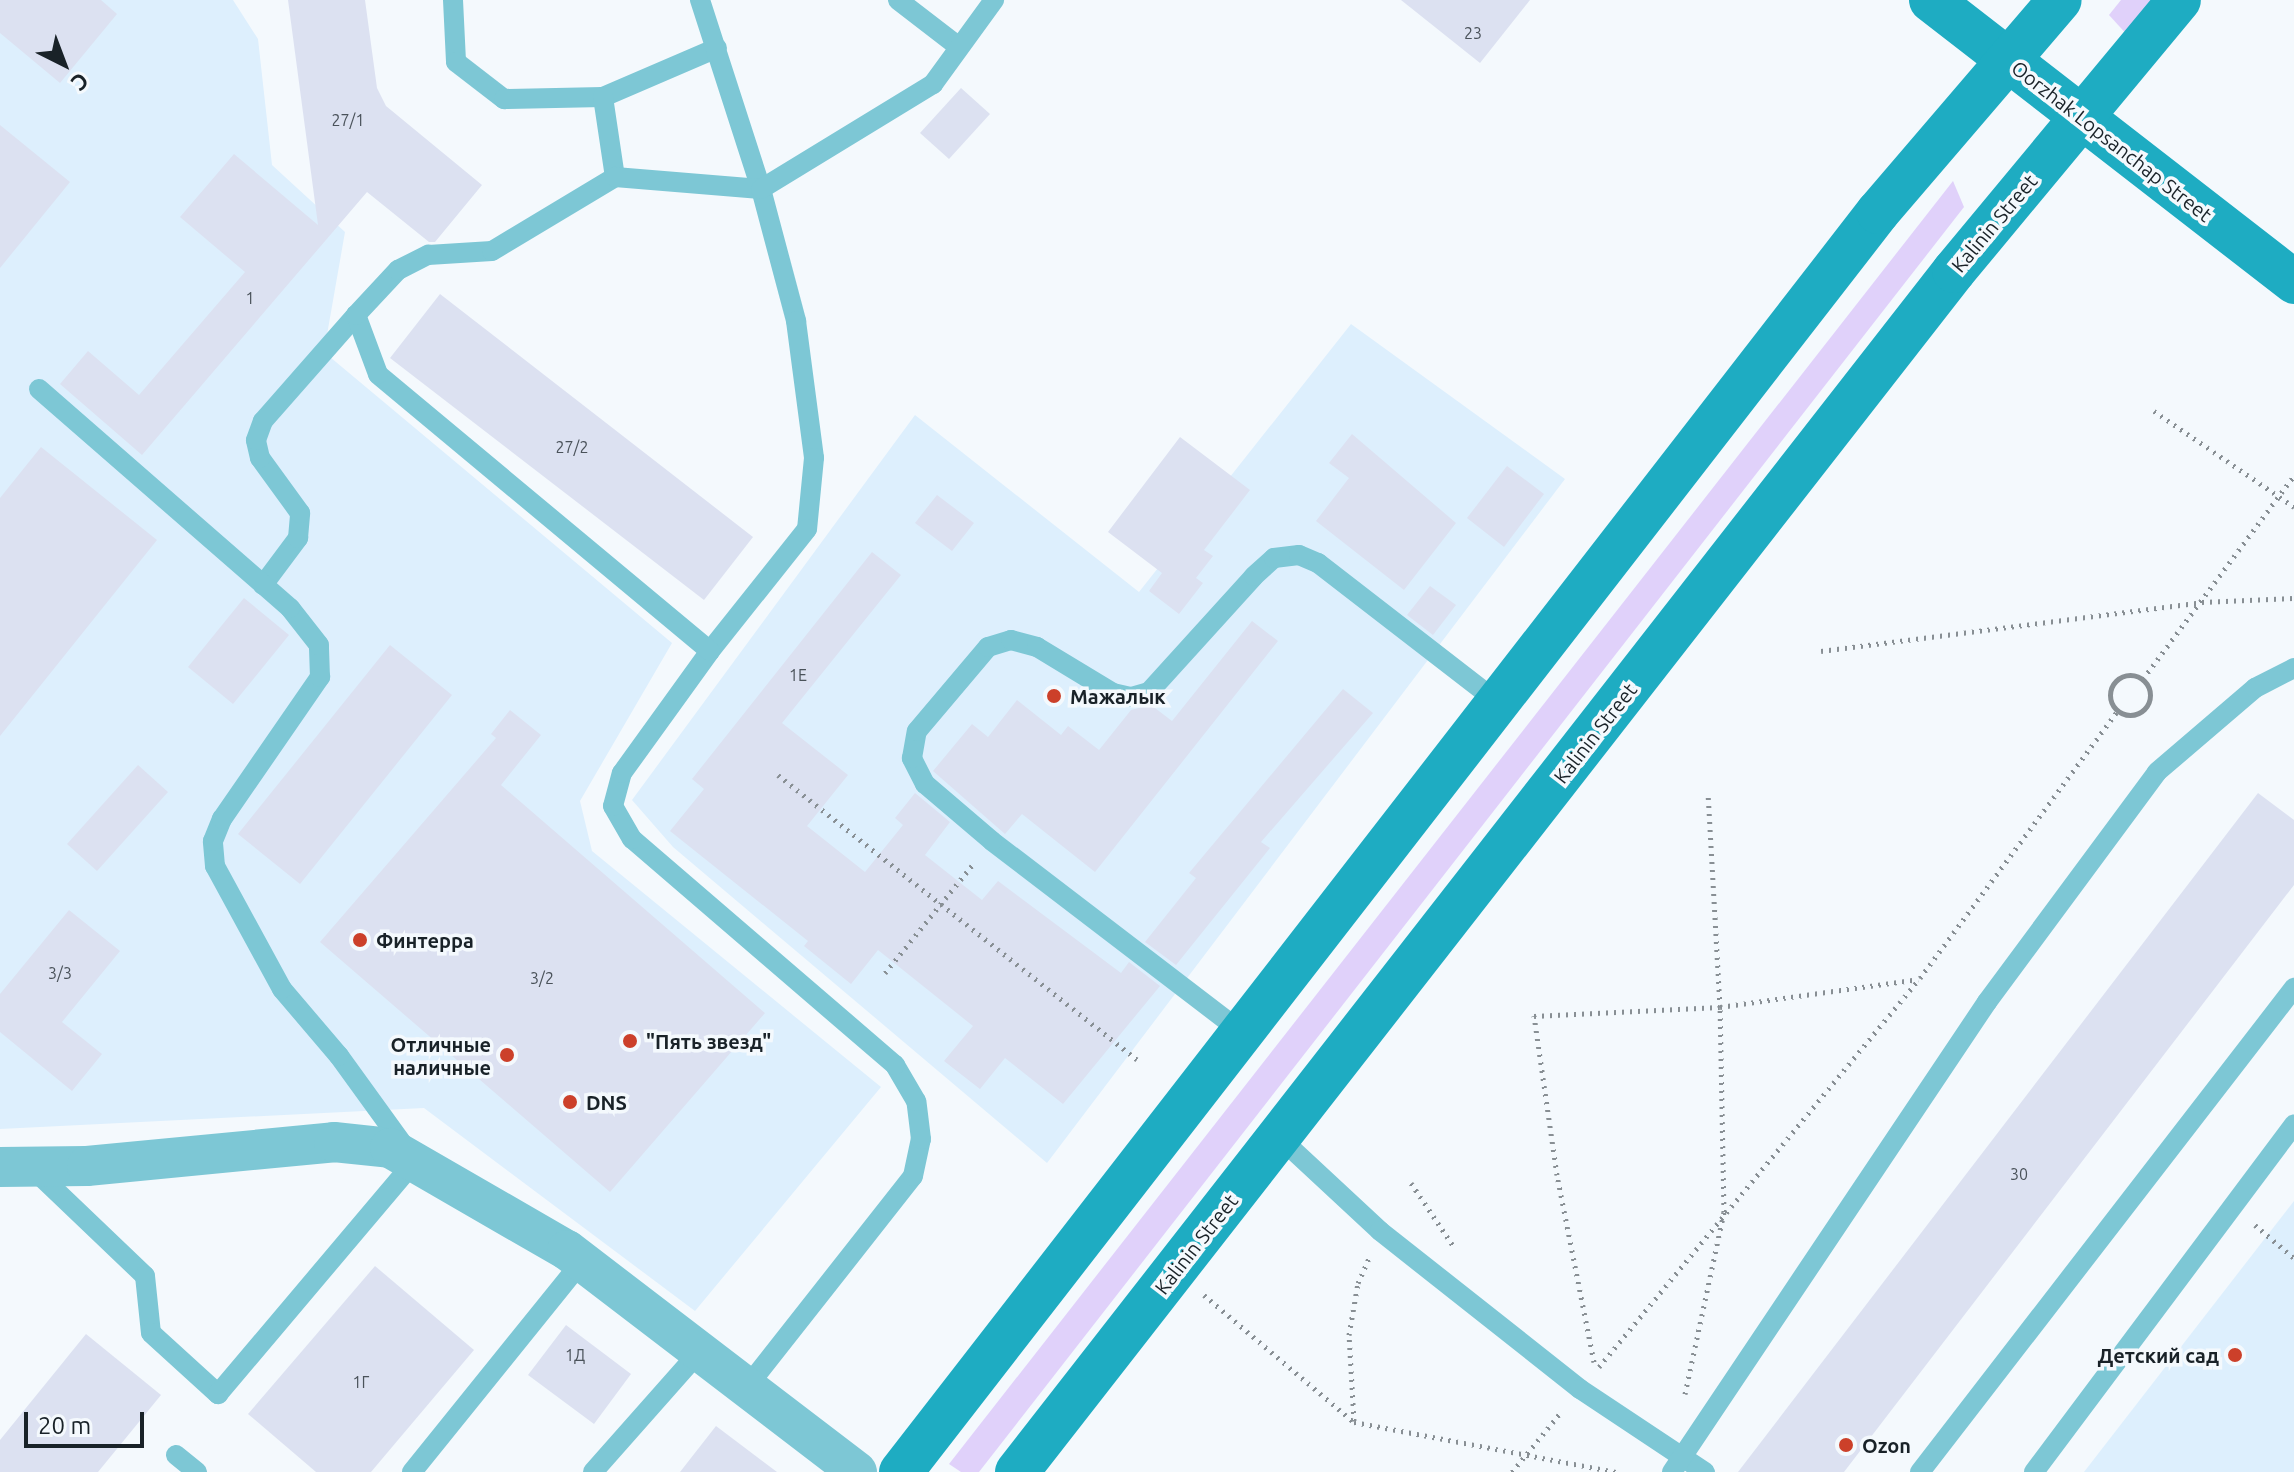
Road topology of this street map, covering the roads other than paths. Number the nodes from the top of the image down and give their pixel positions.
1 (453, 0) edge
2 (700, 0) edge
3 (898, 0) edge
4 (994, 0) edge
5 (1931, 0) edge
6 (2060, 0) edge
7 (2179, 0) edge
8 (959, 47) junction
9 (717, 48) junction
10 (2008, 61) junction
11 (603, 97) junction
12 (2080, 119) junction
13 (615, 177) junction
14 (761, 189) junction
15 (2294, 282) edge
16 (356, 315) junction
17 (39, 389) dead end
18 (263, 585) junction
19 (710, 651) junction
20 (2294, 668) edge
21 (1498, 702) junction
22 (2294, 988) edge
23 (1243, 1033) junction
24 (2294, 1125) edge
25 (1280, 1138) junction
26 (415, 1161) junction
27 (16, 1167) edge
28 (582, 1261) junction
29 (700, 1351) junction
30 (747, 1387) junction
31 (176, 1455) dead end
32 (1679, 1464) edge
33 (197, 1472) edge
34 (412, 1472) edge
35 (593, 1472) edge
36 (857, 1472) edge
37 (901, 1472) edge
38 (1017, 1472) edge
39 (1705, 1472) edge
40 (1920, 1472) edge
41 (2034, 1472) edge

1 - 11 lane
2 - 9 lane
3 - 8 lane
4 - 8 lane
5 - 10 main road, Oorzhak Lopsanchap Street
6 - 10 main road
7 - 12 main road, Kalinin Street
8 - 14 lane
9 - 11 lane
9 - 14 lane
10 - 12 main road, Oorzhak Lopsanchap Street
10 - 21 main road
11 - 13 lane
12 - 15 main road, Oorzhak Lopsanchap Street
12 - 25 main road, Kalinin Street
13 - 14 lane
13 - 16 lane
14 - 19 lane
16 - 18 lane
16 - 19 lane
17 - 18 lane
18 - 26 lane
19 - 30 lane
20 - 32 lane
21 - 23 main road
21 - 23 lane
22 - 40 lane
23 - 37 main road
24 - 41 lane
25 - 32 lane
25 - 38 main road, Kalinin Street
26 - 27 street
26 - 27 lane
26 - 28 street
28 - 29 street
28 - 34 lane
29 - 30 street
29 - 35 lane
30 - 36 street
31 - 33 lane
32 - 39 lane

